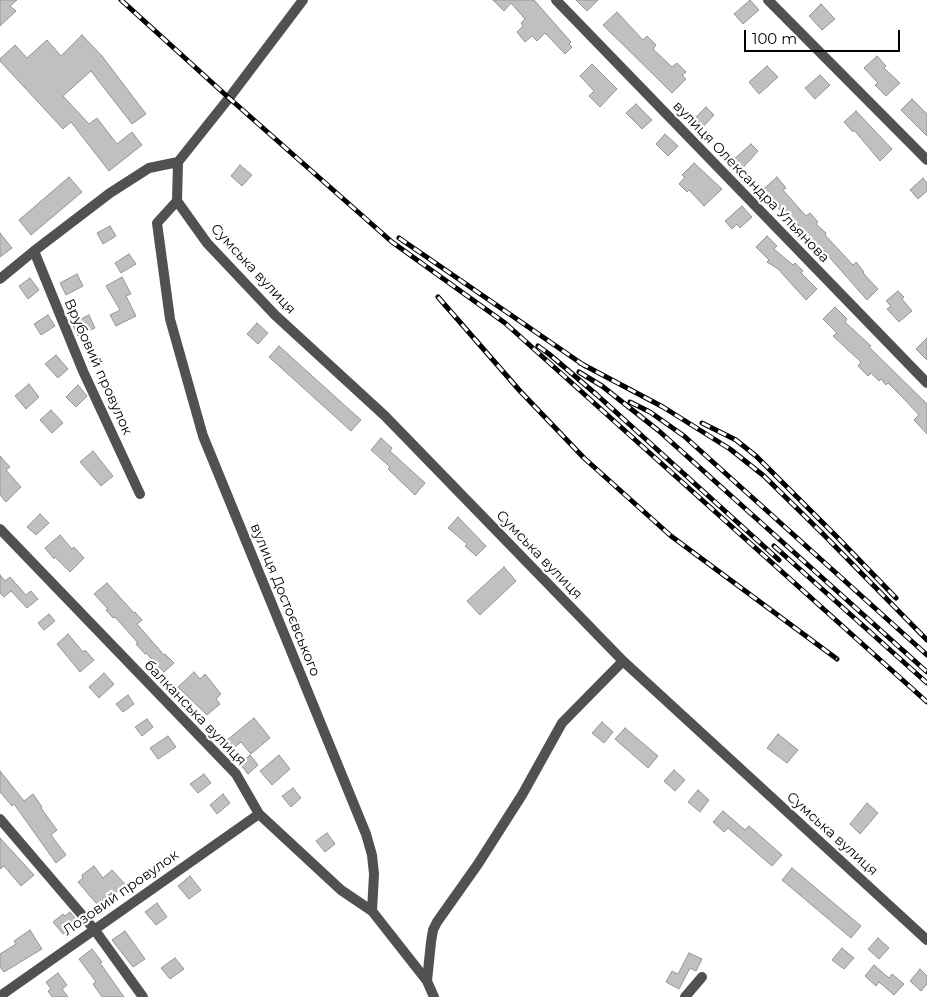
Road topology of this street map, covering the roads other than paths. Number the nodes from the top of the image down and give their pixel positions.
1 (303, 0) edge
2 (556, 0) edge
3 (768, 0) edge
4 (927, 160) edge
5 (178, 162) junction
6 (177, 201) junction
7 (34, 251) junction
8 (0, 279) edge
9 (927, 383) edge
10 (140, 494) dead end
11 (0, 529) edge
12 (623, 661) junction
13 (258, 814) junction
14 (0, 819) edge
15 (372, 911) junction
16 (94, 929) junction
17 (927, 940) edge
18 (702, 977) dead end
19 (427, 981) junction
20 (0, 996) edge
21 (143, 997) edge
22 (434, 997) edge
23 (685, 997) edge

1 - 5 street
2 - 9 street, вулиця Олександра Ульянова
3 - 4 street
5 - 6 street
5 - 7 street
6 - 12 street, Сумська вулиця
6 - 15 street, вулиця Достоєвського
7 - 8 street
7 - 10 street, Врубовий провулок
11 - 13 street, балканська вулиця
12 - 17 street, Сумська вулиця
12 - 19 street
13 - 15 street, балканська вулиця
13 - 16 street, Лозовий провулок
14 - 16 street
15 - 19 street
16 - 20 street, Лозовий провулок
16 - 21 street
18 - 23 street
19 - 22 street

